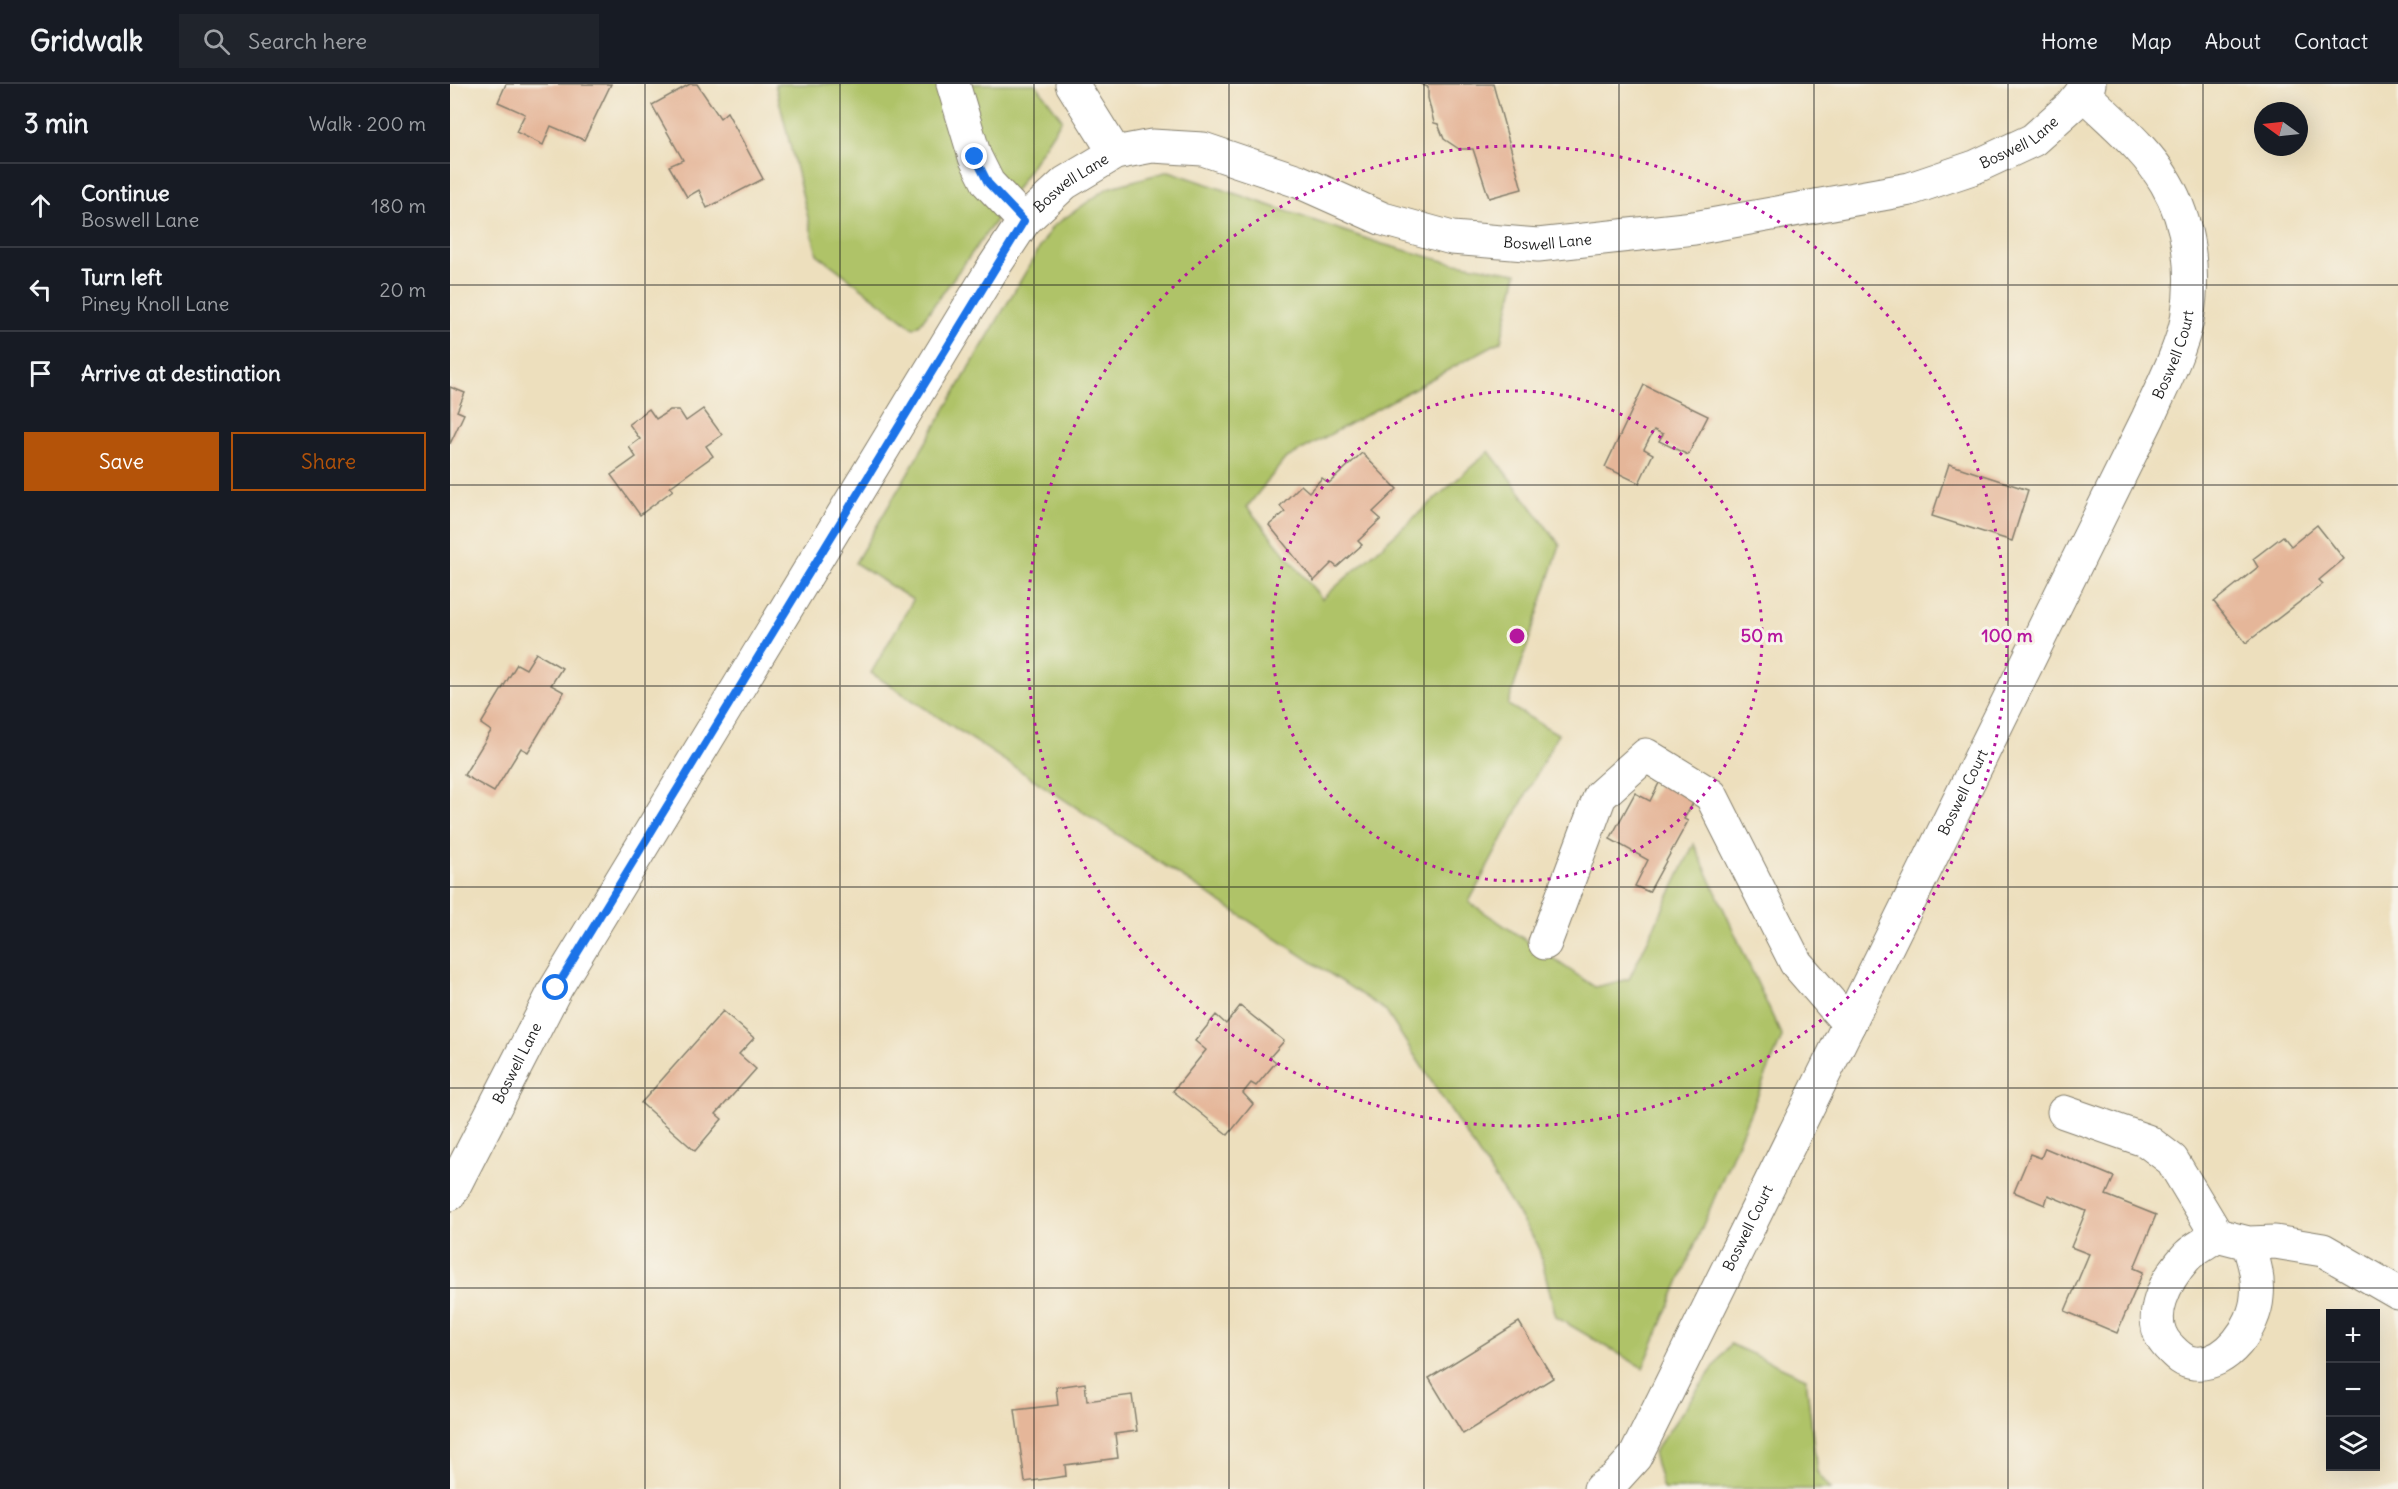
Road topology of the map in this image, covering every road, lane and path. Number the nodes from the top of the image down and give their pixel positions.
1 (953, 84) edge
2 (1072, 84) edge
3 (2085, 88) edge
4 (1115, 153) junction
5 (1024, 221) junction
6 (1545, 943) dead end
7 (1849, 1024) junction
8 (2064, 1112) dead end
9 (450, 1194) edge
10 (2398, 1293) edge
11 (1599, 1489) edge

1 - 5 street
2 - 4 street
3 - 4 street, Boswell Lane
3 - 7 street, Boswell Court
4 - 5 street, Boswell Lane
5 - 9 street, Boswell Lane
6 - 7 street
7 - 11 street, Boswell Court
8 - 10 street

